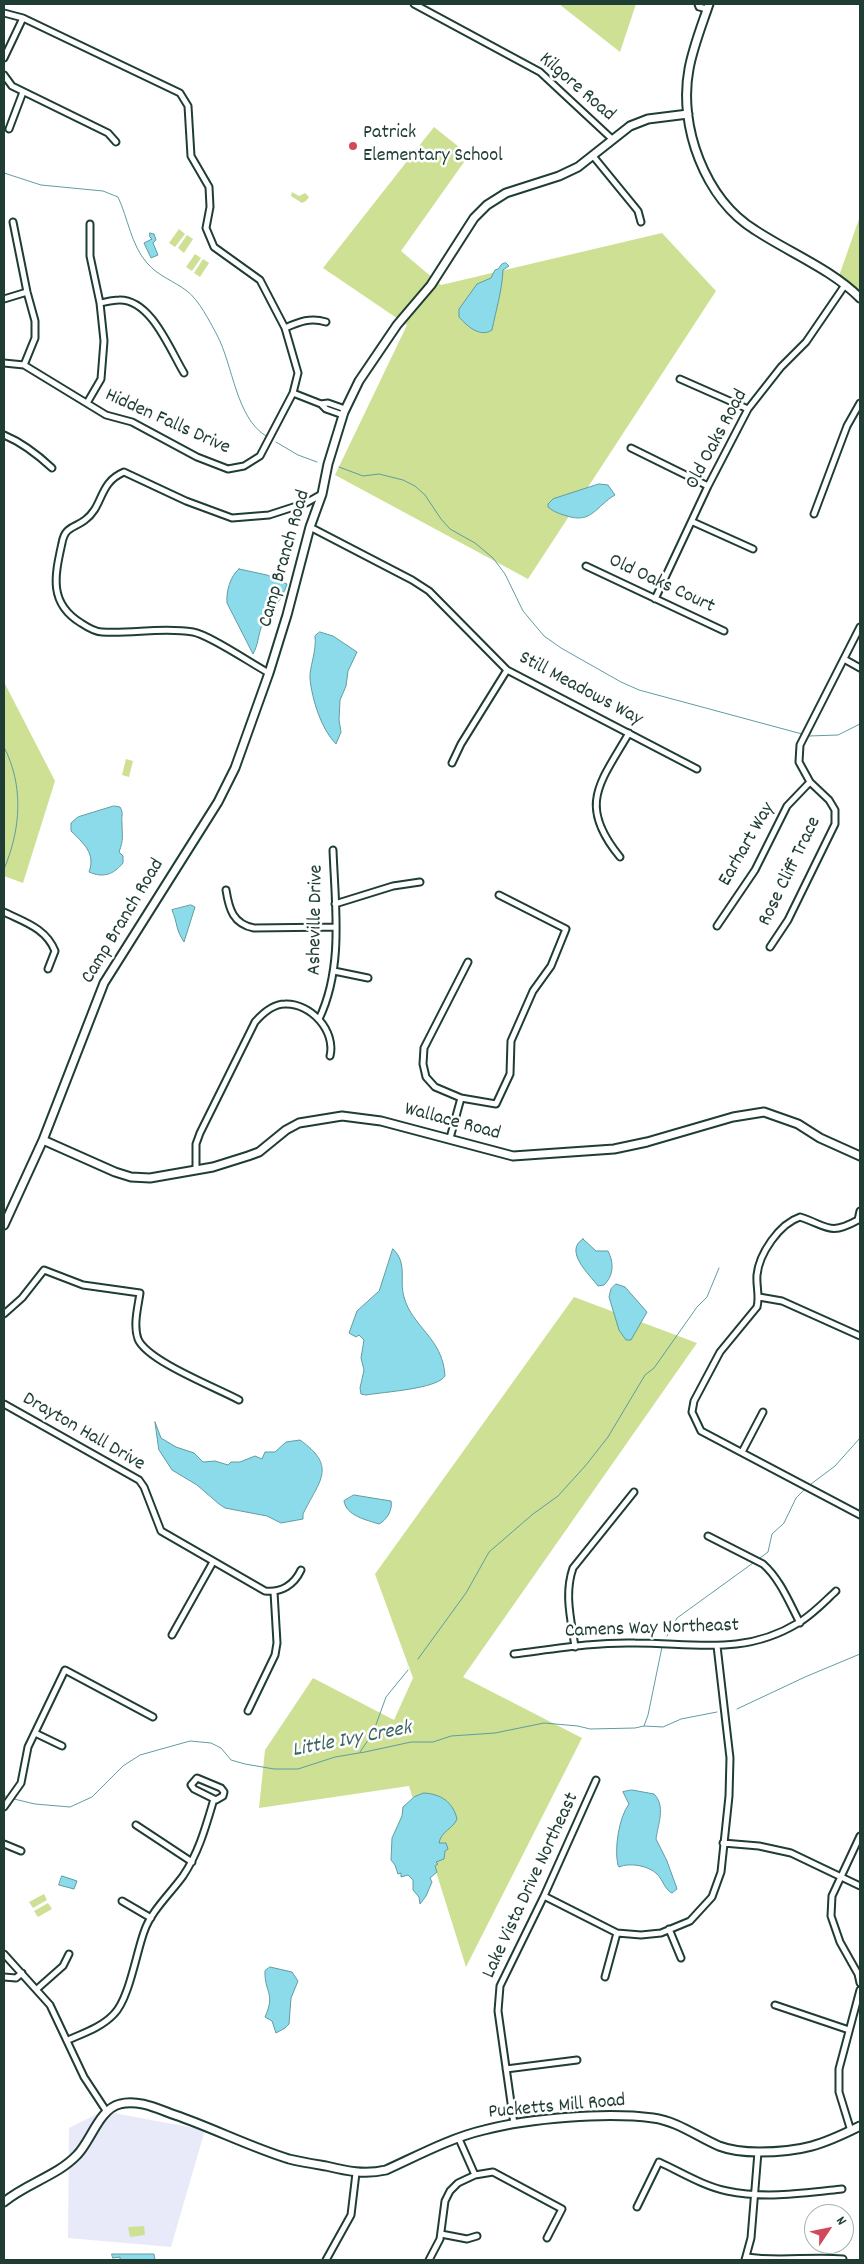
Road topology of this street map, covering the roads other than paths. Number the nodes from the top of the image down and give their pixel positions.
1 (414, 4) edge
2 (698, 4) edge
3 (708, 7) edge
4 (4, 13) edge
5 (23, 18) junction
6 (4, 58) edge
7 (4, 75) edge
8 (23, 92) junction
9 (688, 114) junction
10 (9, 128) dead end
11 (612, 140) junction
12 (116, 142) dead end
13 (593, 156) junction
14 (13, 222) dead end
15 (641, 222) dead end
16 (90, 224) dead end
17 (845, 285) junction
18 (27, 292) junction
19 (860, 298) edge
20 (4, 299) edge
21 (100, 303) junction
22 (326, 322) dead end
23 (284, 328) junction
24 (4, 363) edge
25 (24, 365) junction
26 (184, 373) dead end
27 (680, 379) dead end
28 (293, 394) junction
29 (87, 403) junction
30 (860, 403) edge
31 (748, 409) junction
32 (344, 412) junction
33 (4, 435) edge
34 (631, 448) dead end
35 (52, 468) dead end
36 (708, 486) junction
37 (322, 494) junction
38 (814, 514) dead end
39 (693, 522) junction
40 (310, 526) junction
41 (753, 549) dead end
42 (586, 566) dead end
43 (655, 599) junction
44 (860, 627) edge
45 (724, 631) dead end
46 (844, 659) junction
47 (860, 668) edge
48 (506, 670) junction
49 (269, 673) junction
50 (629, 733) junction
51 (452, 763) dead end
52 (696, 769) dead end
53 (810, 782) junction
54 (333, 850) dead end
55 (620, 857) dead end
56 (420, 882) dead end
57 (226, 890) dead end
58 (499, 895) dead end
59 (334, 904) junction
60 (4, 912) edge
61 (717, 926) dead end
62 (336, 927) junction
63 (770, 947) dead end
64 (468, 962) dead end
65 (48, 969) dead end
66 (334, 971) junction
67 (368, 978) dead end
68 (319, 1019) junction
69 (330, 1056) dead end
70 (461, 1098) junction
71 (450, 1138) junction
72 (43, 1140) junction
73 (860, 1156) edge
74 (196, 1169) junction
75 (860, 1212) edge
76 (859, 1221) edge
77 (4, 1225) edge
78 (759, 1298) junction
79 (4, 1314) edge
80 (860, 1336) edge
81 (239, 1400) dead end
82 (4, 1404) edge
83 (763, 1412) dead end
84 (742, 1452) junction
85 (634, 1492) dead end
86 (860, 1515) edge
87 (708, 1536) dead end
88 (213, 1562) junction
89 (300, 1570) dead end
90 (836, 1591) dead end
91 (274, 1592) junction
92 (800, 1622) junction
93 (172, 1636) dead end
94 (717, 1646) junction
95 (575, 1647) junction
96 (514, 1654) dead end
97 (248, 1711) dead end
98 (153, 1717) dead end
99 (35, 1733) junction
100 (62, 1746) dead end
101 (596, 1780) dead end
102 (214, 1799) junction
103 (4, 1808) edge
104 (136, 1825) dead end
105 (860, 1836) edge
106 (723, 1843) junction
107 (4, 1844) edge
108 (20, 1851) dead end
109 (192, 1862) junction
110 (840, 1876) junction
111 (860, 1886) edge
112 (544, 1896) junction
113 (122, 1901) dead end
114 (151, 1918) junction
115 (669, 1930) junction
116 (617, 1933) junction
117 (4, 1954) edge
118 (70, 1954) dead end
119 (681, 1958) dead end
120 (22, 1973) junction
121 (4, 1977) edge
122 (606, 1977) dead end
123 (860, 1983) edge
124 (37, 1989) junction
125 (860, 1990) edge
126 (775, 2005) dead end
127 (849, 2030) junction
128 (68, 2040) junction
129 (577, 2060) dead end
130 (506, 2069) junction
131 (107, 2112) junction
132 (514, 2124) junction
133 (860, 2126) edge
134 (851, 2131) junction
135 (459, 2138) junction
136 (758, 2152) junction
137 (356, 2173) junction
138 (475, 2175) junction
139 (842, 2189) dead end
140 (754, 2194) junction
141 (4, 2202) edge
142 (637, 2207) dead end
143 (441, 2234) junction
144 (477, 2236) dead end
145 (548, 2238) dead end
146 (746, 2259) edge
147 (326, 2260) edge
148 (430, 2260) edge
149 (843, 2260) edge

1 - 11 street, Kilgore Road
2 - 3 street
3 - 9 street
4 - 5 street, Hidden Falls Drive
5 - 6 street
5 - 23 street, Hidden Falls Drive
7 - 8 street
8 - 10 street
8 - 12 street
9 - 11 street, Camp Branch Road
9 - 17 street
11 - 13 street, Camp Branch Road
13 - 15 street
13 - 32 street, Camp Branch Road
14 - 18 street
16 - 21 street
17 - 19 street
17 - 31 street, Old Oaks Road
18 - 20 street
18 - 25 street
21 - 26 street
21 - 29 street
22 - 23 street
23 - 28 street, Hidden Falls Drive
24 - 25 street, Hidden Falls Drive
25 - 29 street, Hidden Falls Drive
27 - 31 street
28 - 29 street, Hidden Falls Drive
28 - 32 street
30 - 38 street
31 - 36 street, Old Oaks Road
32 - 37 street, Camp Branch Road
33 - 35 street
34 - 36 street
36 - 39 street, Old Oaks Road
37 - 40 street, Camp Branch Road
37 - 49 street
39 - 41 street
39 - 43 street, Old Oaks Road
40 - 48 street, Still Meadows Way
40 - 49 street, Camp Branch Road
42 - 43 street, Old Oaks Court
43 - 45 street, Old Oaks Court
44 - 46 street, Rose Cliff Trace
46 - 47 street
46 - 53 street, Rose Cliff Trace
48 - 50 street, Still Meadows Way
48 - 51 street
49 - 72 street, Camp Branch Road
50 - 52 street, Still Meadows Way
50 - 55 street
53 - 61 street, Earhart Way
53 - 63 street, Rose Cliff Trace
54 - 59 street, Asheville Drive
56 - 59 street
57 - 62 street
58 - 70 street
59 - 62 street, Asheville Drive
60 - 65 street
62 - 66 street, Asheville Drive
64 - 70 street
66 - 67 street
66 - 68 street, Asheville Drive
68 - 69 street
68 - 74 street
70 - 71 street
71 - 73 street, Wallace Road
71 - 74 street, Wallace Road
72 - 74 street, Wallace Road
72 - 77 street, Camp Branch Road
75 - 76 street
76 - 78 street
78 - 80 street
78 - 84 street
79 - 81 street
82 - 88 street, Drayton Hall Drive
83 - 84 street
84 - 86 street
85 - 95 street
87 - 92 street
88 - 91 street, Drayton Hall Drive
88 - 93 street
89 - 91 street
90 - 92 street, Camens Way Northeast
91 - 97 street
92 - 94 street, Camens Way Northeast
94 - 95 street, Camens Way Northeast
94 - 106 street
95 - 96 street, Camens Way Northeast
98 - 99 street
99 - 100 street
99 - 103 street
101 - 112 street, Lake Vista Drive Northeast
102 - 102 street
102 - 109 street
104 - 109 street
105 - 110 street
106 - 110 street
106 - 115 street
107 - 108 street
109 - 114 street
110 - 111 street
110 - 123 street
112 - 116 street
112 - 130 street, Lake Vista Drive Northeast
113 - 114 street
114 - 128 street
115 - 116 street
115 - 119 street
116 - 122 street
117 - 120 street
118 - 124 street
120 - 121 street
120 - 124 street
124 - 128 street
125 - 127 street
126 - 127 street
127 - 134 street
128 - 131 street
129 - 130 street
130 - 132 street, Lake Vista Drive Northeast
131 - 137 street, Pucketts Mill Road
131 - 141 street
132 - 135 street, Pucketts Mill Road
132 - 136 street, Pucketts Mill Road
133 - 134 street, Pucketts Mill Road
134 - 136 street, Pucketts Mill Road
135 - 137 street, Pucketts Mill Road
135 - 138 street
136 - 140 street
137 - 147 street
138 - 143 street
138 - 145 street
139 - 140 street
140 - 142 street
140 - 146 street
143 - 144 street
143 - 148 street
146 - 149 street

